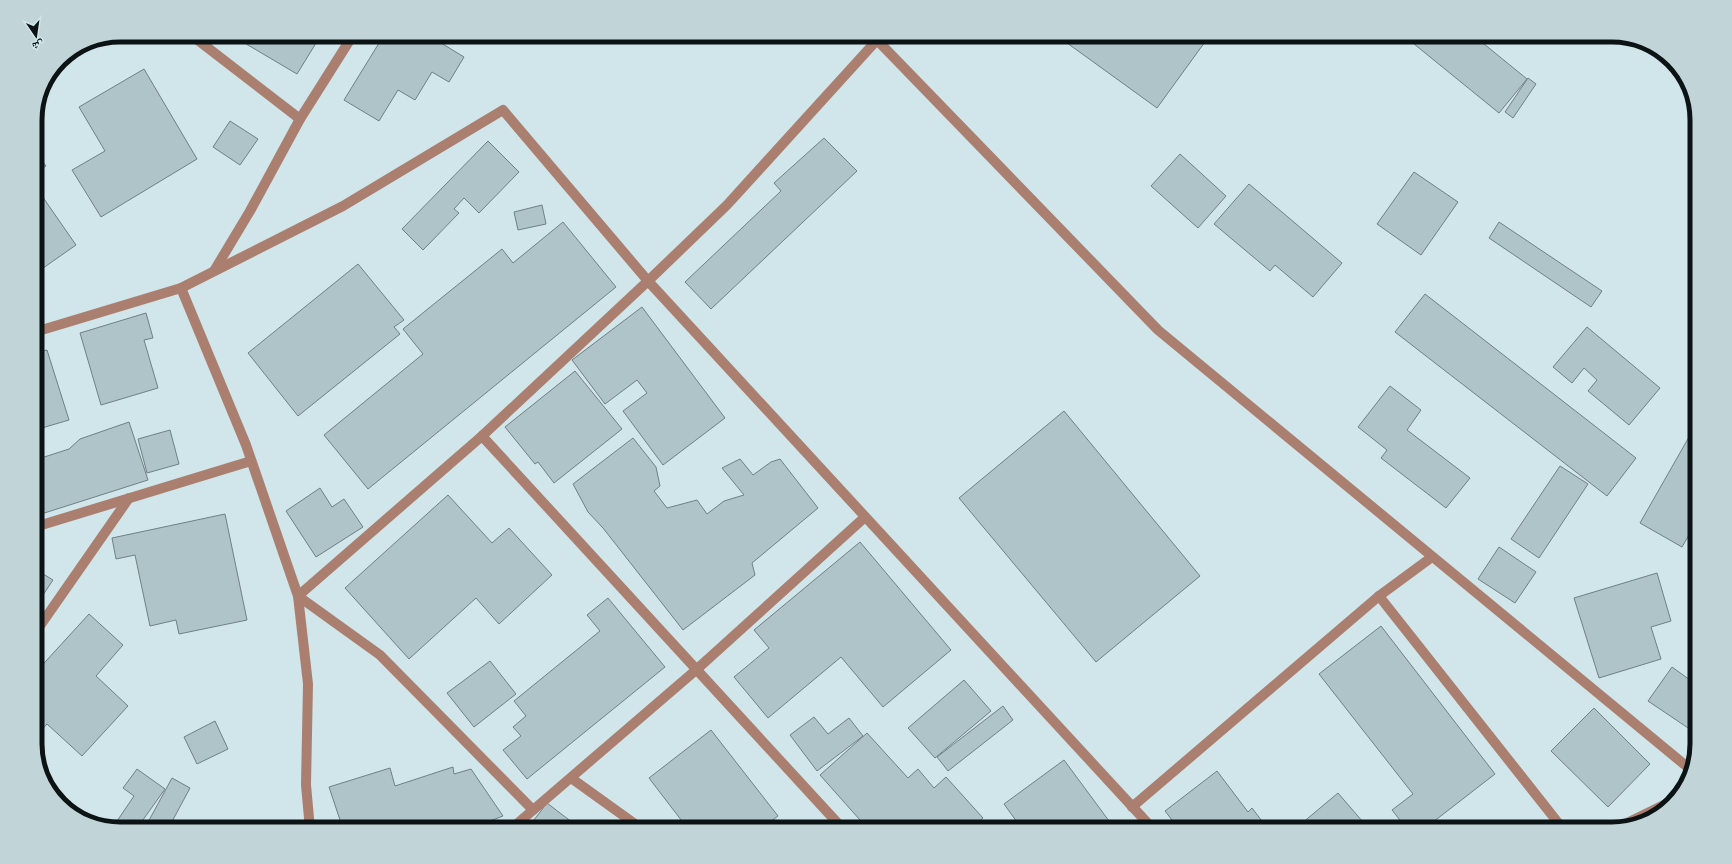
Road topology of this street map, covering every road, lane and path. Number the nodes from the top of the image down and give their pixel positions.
1 (200, 42) edge
2 (349, 42) edge
3 (875, 42) edge
4 (879, 42) edge
5 (300, 119) junction
6 (214, 271) junction
7 (648, 282) junction
8 (181, 288) junction
9 (42, 330) edge
10 (482, 436) junction
11 (251, 461) junction
12 (129, 498) junction
13 (865, 517) junction
14 (42, 525) edge
15 (1432, 557) junction
16 (298, 596) junction
17 (1379, 596) junction
18 (42, 623) edge
19 (696, 670) junction
20 (1687, 767) edge
21 (571, 778) junction
22 (1132, 807) junction
23 (532, 810) junction
24 (1650, 812) edge
25 (1640, 816) edge
26 (309, 822) edge
27 (519, 822) edge
28 (632, 822) edge
29 (837, 822) edge
30 (1146, 822) edge
31 (1557, 822) edge

1 - 5 street
2 - 5 street
3 - 7 street
4 - 15 street
5 - 6 street
6 - 7 street
6 - 8 street
7 - 10 street
7 - 13 street
8 - 9 street
8 - 11 street
10 - 16 street
10 - 19 street
11 - 12 street
11 - 16 street
12 - 14 street
12 - 18 street
13 - 19 street
13 - 22 street
15 - 17 street
15 - 20 street
16 - 23 street
16 - 26 street
17 - 22 street
17 - 31 street
19 - 21 street
19 - 29 street
21 - 23 street
21 - 28 street
22 - 30 street
23 - 27 street
24 - 25 street

